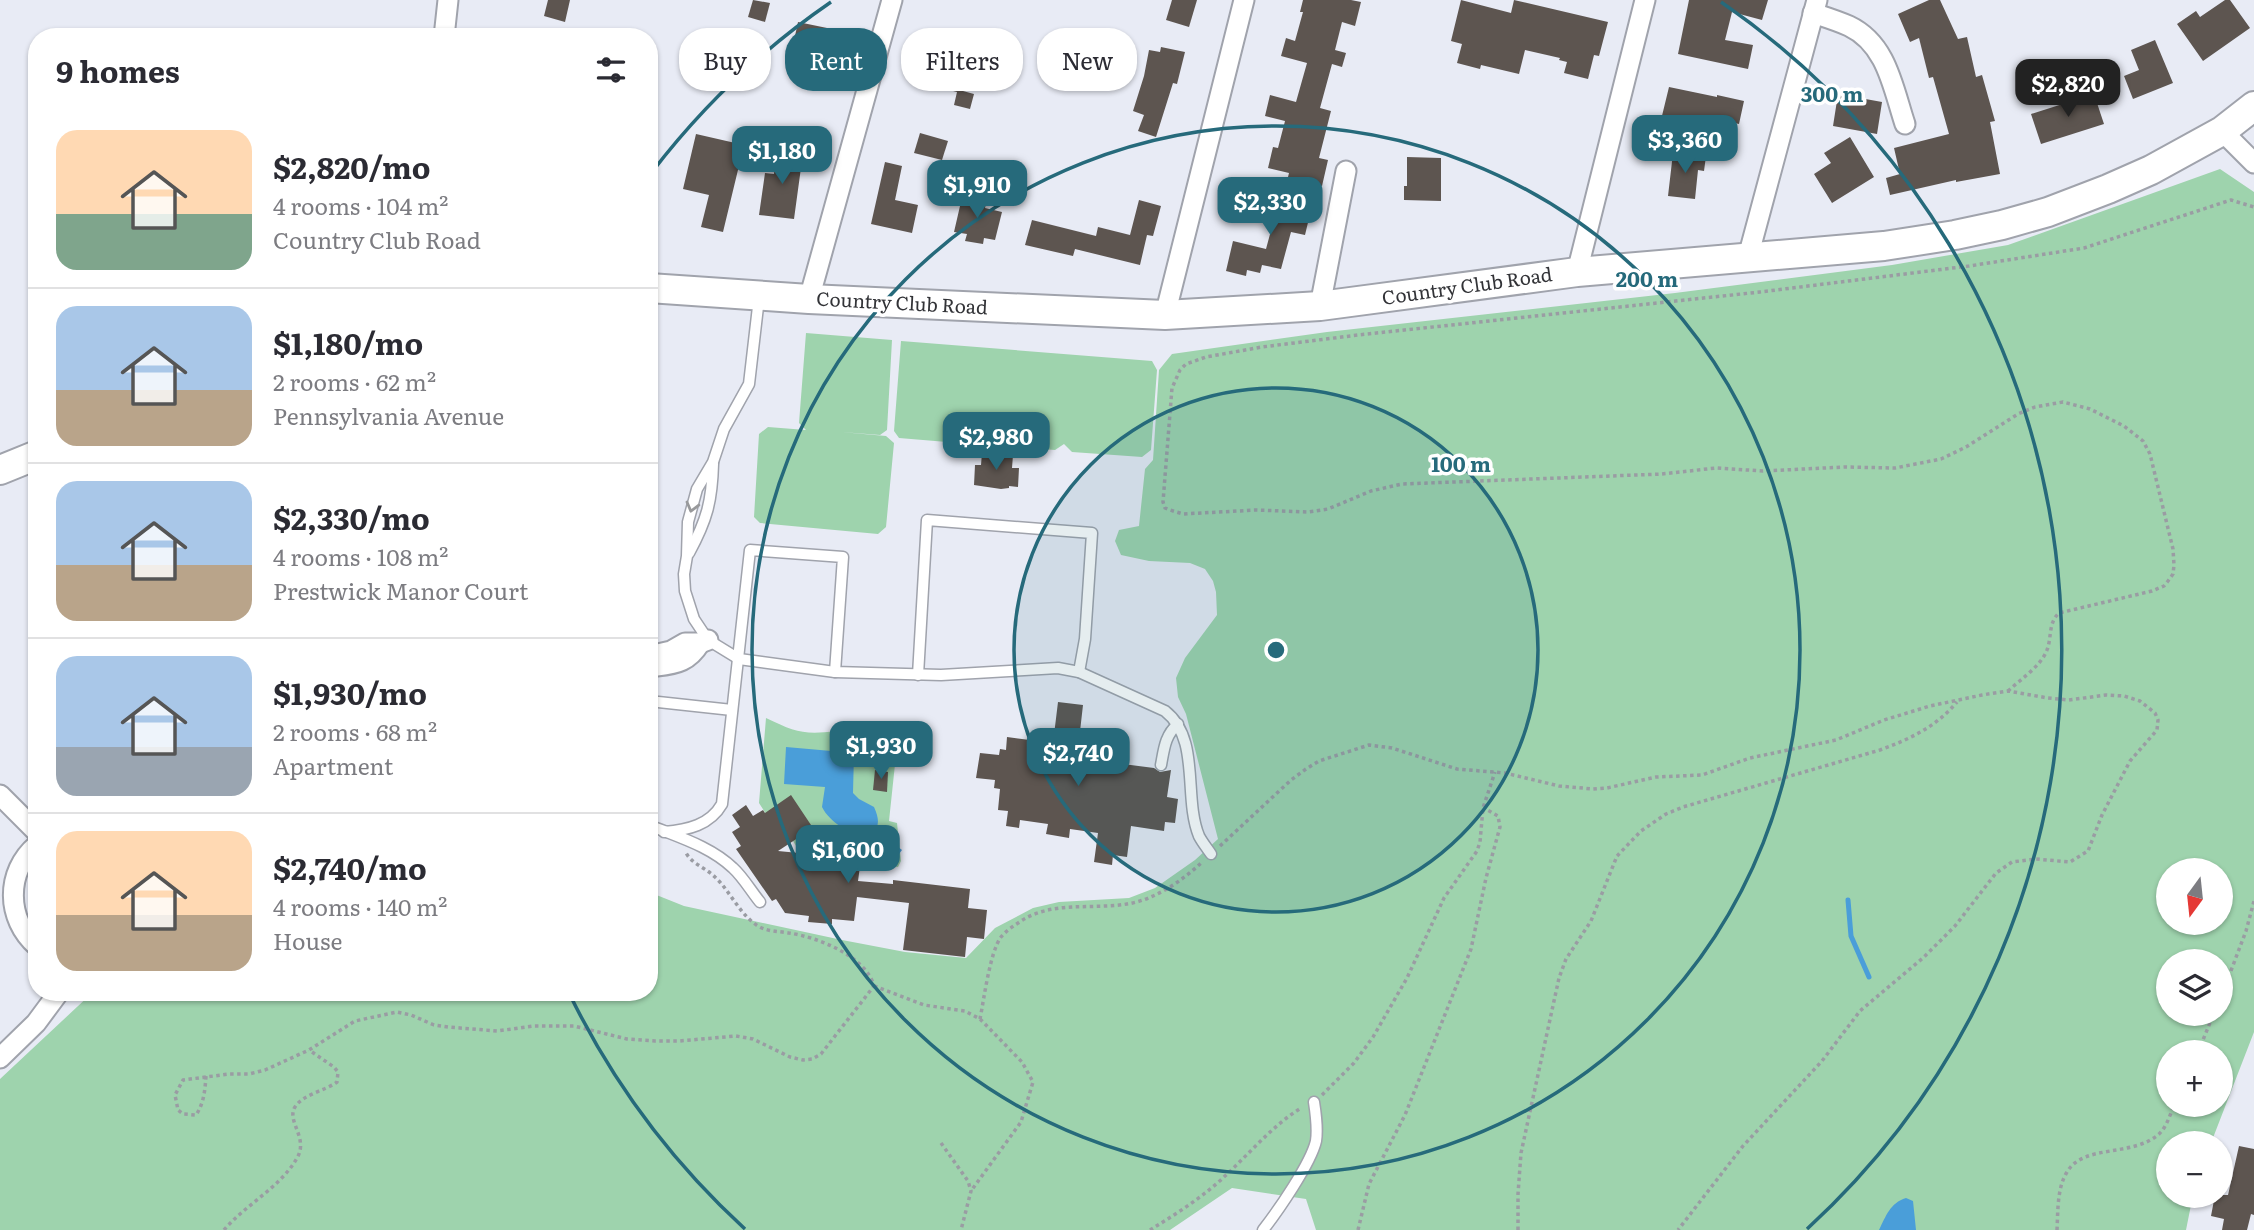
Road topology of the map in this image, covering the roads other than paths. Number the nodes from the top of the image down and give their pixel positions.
1 (449, 0) edge
2 (892, 0) edge
3 (1244, 0) edge
4 (1645, 0) edge
5 (1815, 6) edge
6 (445, 28) edge
7 (2254, 106) edge
8 (1905, 124) dead end
9 (2222, 131) junction
10 (2254, 163) edge
11 (1346, 171) dead end
12 (1748, 257) junction
13 (1577, 271) junction
14 (658, 290) edge
15 (759, 296) junction
16 (809, 299) junction
17 (1320, 306) junction
18 (1165, 315) junction
19 (28, 459) edge
20 (713, 462) junction
21 (0, 470) edge
22 (687, 556) junction
23 (704, 642) junction
24 (658, 654) edge
25 (739, 659) junction
26 (658, 665) edge
27 (835, 672) junction
28 (1079, 672) junction
29 (918, 675) junction
30 (658, 702) edge
31 (732, 710) junction
32 (1178, 724) junction
33 (1161, 765) dead end
34 (0, 795) edge
35 (28, 823) edge
36 (658, 829) edge
37 (664, 832) junction
38 (1211, 854) road end
39 (28, 856) edge
40 (6, 900) edge
41 (760, 902) dead end
42 (28, 938) edge
43 (52, 1001) edge
44 (0, 1058) edge
45 (1314, 1102) road end
46 (1263, 1230) edge

1 - 6 street
2 - 16 street
3 - 18 street
4 - 13 street
5 - 8 street
5 - 12 street
7 - 9 main road, Country Club Road
9 - 10 street
9 - 12 main road, Country Club Road
11 - 17 street
12 - 13 main road, Country Club Road
13 - 17 main road, Country Club Road
14 - 15 main road, Country Club Road
15 - 16 main road, Country Club Road
15 - 20 lane
16 - 18 main road, Country Club Road
17 - 18 main road, Country Club Road
19 - 21 main road
20 - 22 lane
20 -> 22 lane
22 - 23 lane
23 - 24 street
23 - 25 lane
23 - 26 street
25 - 27 lane
25 - 27 lane
25 - 31 lane
27 - 29 lane
28 - 29 lane
28 - 29 lane
28 - 32 lane
30 - 31 lane
31 - 37 lane
32 - 33 lane
32 - 38 lane
34 - 35 street
36 - 37 lane
37 - 41 lane
39 - 40 street
40 - 42 street
43 - 44 street
45 - 46 lane

